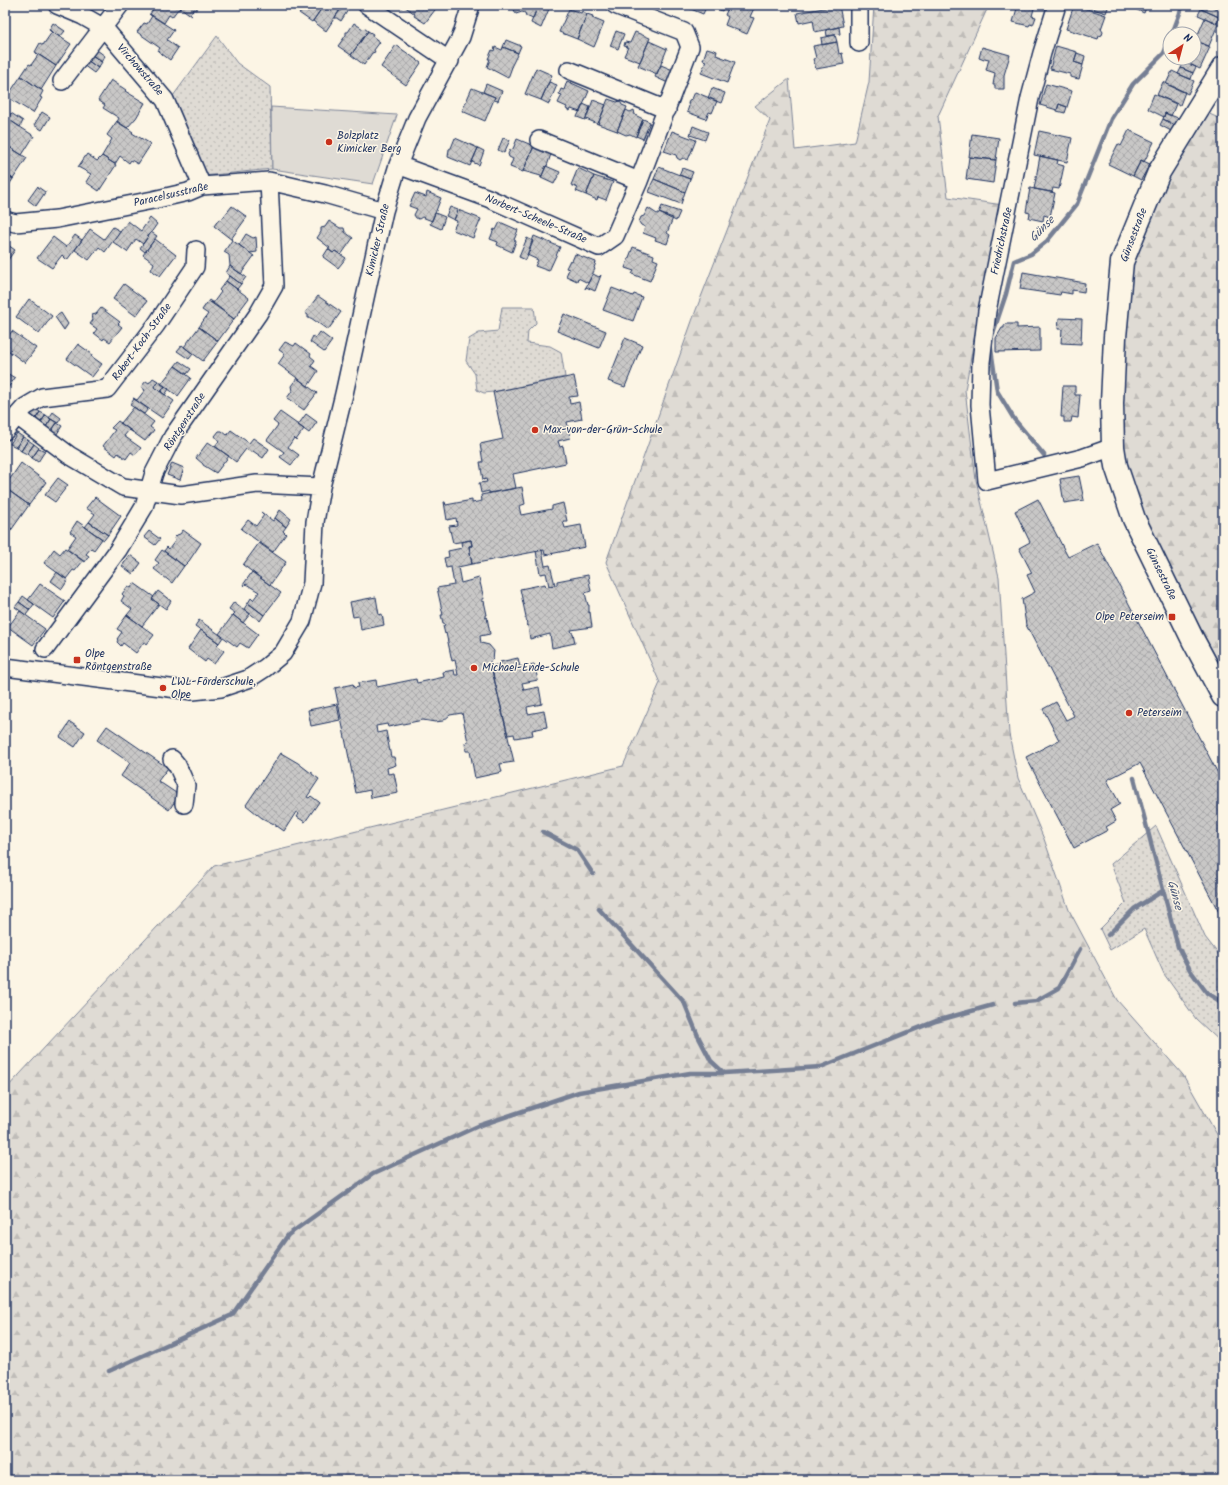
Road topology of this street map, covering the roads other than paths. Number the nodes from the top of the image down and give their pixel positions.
1 (56, 5) edge
2 (120, 5) edge
3 (367, 5) edge
4 (471, 5) edge
5 (615, 5) edge
6 (859, 5) edge
7 (1057, 5) edge
8 (104, 28) junction
9 (859, 43) dead end
10 (450, 61) junction
11 (1223, 68) edge
12 (569, 70) dead end
13 (62, 81) dead end
14 (666, 110) junction
15 (539, 140) dead end
16 (398, 165) junction
17 (269, 181) junction
18 (639, 181) junction
19 (202, 186) junction
20 (384, 211) junction
21 (5, 220) edge
22 (196, 250) dead end
23 (16, 416) junction
24 (5, 431) edge
25 (1114, 447) junction
26 (321, 487) junction
27 (149, 491) junction
28 (45, 649) dead end
29 (5, 667) edge
30 (1223, 696) edge
31 (172, 759) dead end
32 (184, 804) dead end

1 - 8 street, Virchowstraße
2 - 8 street
3 - 10 street
4 - 10 street, Kimicker Straße
5 - 14 street, Norbert-Scheele-Straße
6 - 9 street
7 - 25 street, Friedrichstraße
8 - 13 street
8 - 19 street, Virchowstraße
10 - 16 street, Kimicker Straße
11 - 25 street, Günsestraße
12 - 14 street
14 - 18 street, Norbert-Scheele-Straße
15 - 18 street
16 - 18 street, Norbert-Scheele-Straße
16 - 20 street, Kimicker Straße
17 - 19 street, Paracelsusstraße
17 - 20 street, Paracelsusstraße
17 - 27 street, Röntgenstraße
19 - 21 street, Paracelsusstraße
20 - 26 street, Kimicker Straße
22 - 23 street, Robert-Koch-Straße
23 - 24 street, Robert-Koch-Straße
23 - 27 street
25 - 30 street, Günsestraße
26 - 27 street
26 - 29 street, Kimicker Straße
27 - 28 street, Röntgenstraße
31 - 32 street

